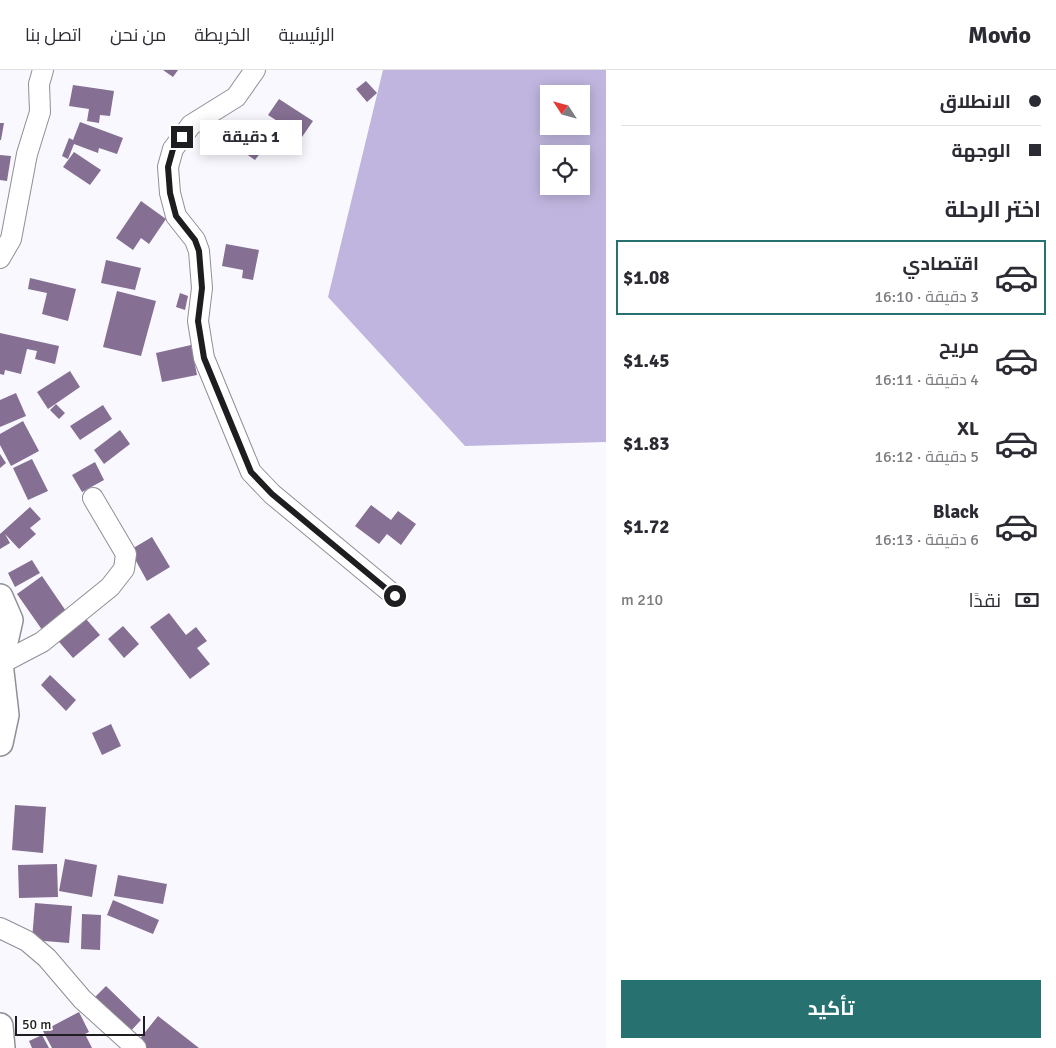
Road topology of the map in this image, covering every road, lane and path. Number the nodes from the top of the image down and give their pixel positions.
1 (43, 70) edge
2 (255, 70) edge
3 (0, 258) edge
4 (93, 498) dead end
5 (395, 596) dead end
6 (0, 598) edge
7 (0, 664) edge
8 (0, 743) edge
9 (0, 928) edge
10 (0, 1026) edge
11 (2, 1048) edge
12 (136, 1048) edge

1 - 3 street
2 - 5 street
4 - 7 street
6 - 7 street
7 - 8 street
9 - 12 street
10 - 11 street

